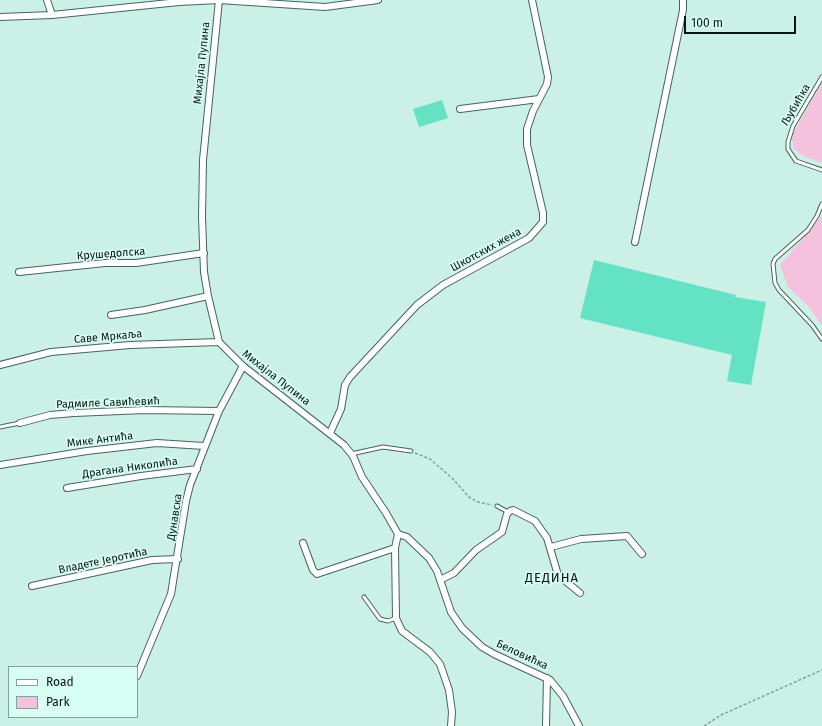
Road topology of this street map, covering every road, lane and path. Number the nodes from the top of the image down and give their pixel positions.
1 (47, 0) edge
2 (219, 0) edge
3 (378, 0) edge
4 (532, 0) edge
5 (682, 0) edge
6 (52, 15) junction
7 (0, 17) edge
8 (822, 77) edge
9 (539, 99) junction
10 (460, 110) dead end
11 (822, 170) edge
12 (822, 204) edge
13 (635, 242) dead end
14 (204, 254) junction
15 (18, 272) dead end
16 (208, 296) junction
17 (111, 315) dead end
18 (822, 340) edge
19 (219, 342) junction
20 (0, 365) edge
21 (243, 366) junction
22 (219, 411) junction
23 (20, 423) joint
24 (0, 427) edge
25 (330, 433) junction
26 (204, 446) junction
27 (411, 451) joint
28 (351, 454) junction
29 (0, 464) edge
30 (197, 469) junction
31 (67, 488) dead end
32 (497, 506) joint
33 (508, 512) junction
34 (398, 534) junction
35 (303, 543) dead end
36 (551, 547) junction
37 (396, 548) junction
38 (642, 554) dead end
39 (178, 559) junction
40 (440, 580) junction
41 (32, 586) dead end
42 (580, 593) dead end
43 (364, 597) dead end
44 (396, 618) junction
45 (822, 670) edge
46 (138, 674) edge
47 (547, 678) junction
48 (451, 726) edge
49 (546, 726) edge
50 (579, 726) edge
51 (704, 726) edge

1 - 6 street
2 - 3 street
2 - 6 street
2 - 14 street, Михајла Пупина
4 - 9 street, Шкотских жена
5 - 13 street
6 - 7 street
8 - 11 lane, Љубићка
9 - 10 street
9 - 25 street, Шкотских жена
12 - 18 lane
14 - 15 street, Крушедолска
14 - 16 street, Михајла Пупина
16 - 17 street
16 - 19 street, Михајла Пупина
19 - 20 street, Саве Мркаља
19 - 21 street, Михајла Пупина
21 - 22 street, Дунавска
21 - 25 street, Михајла Пупина
22 - 23 street, Радмиле Савићевић
22 - 26 street, Дунавска
23 - 24 lane, Радмиле Савићевић
25 - 28 street, Михајла Пупина
26 - 29 street, Мике Антића
26 - 30 street, Дунавска
27 - 28 lane
27 - 32 path
28 - 34 street, Михајла Пупина
30 - 31 street, Драгана Николића
30 - 39 street, Дунавска
32 - 33 lane
33 - 36 street
33 - 40 street
34 - 37 street
34 - 40 street, Беловићка
35 - 37 street
36 - 38 street
36 - 42 street
37 - 44 street
39 - 41 street, Владете Јеротића
39 - 46 street, Дунавска
40 - 47 street, Беловићка
43 - 44 lane
44 - 48 street
45 - 51 path
47 - 49 street
47 - 50 street, Беловићка

